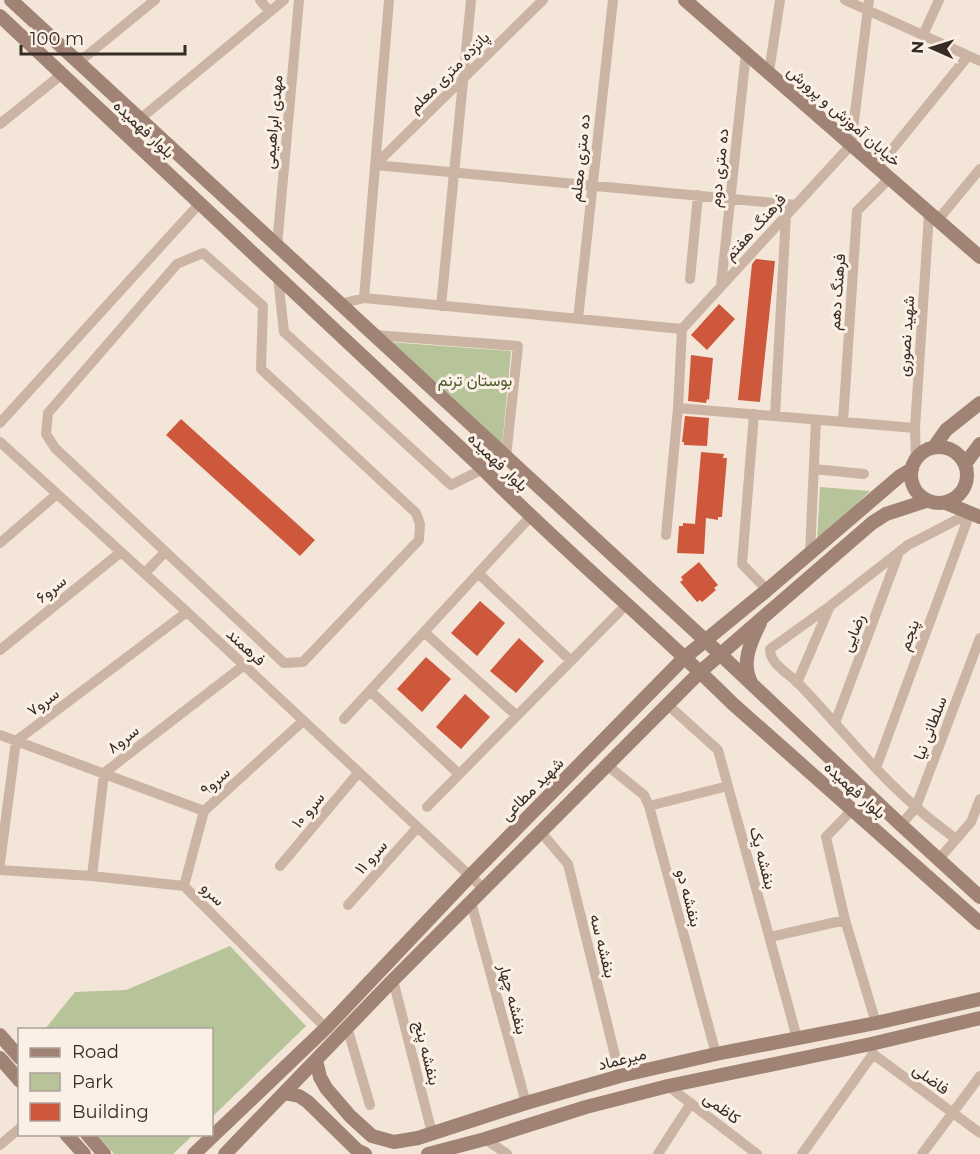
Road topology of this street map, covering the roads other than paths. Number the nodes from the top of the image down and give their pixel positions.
1 (11, 0) edge
2 (155, 0) edge
3 (260, 0) edge
4 (284, 0) edge
5 (299, 0) edge
6 (389, 0) edge
7 (471, 0) edge
8 (543, 0) edge
9 (613, 0) edge
10 (780, 0) edge
11 (845, 0) edge
12 (939, 0) edge
13 (690, 2) edge
14 (868, 5) edge
15 (270, 12) junction
16 (0, 16) edge
17 (922, 35) junction
18 (746, 52) junction
19 (968, 56) junction
20 (980, 61) edge
21 (79, 62) junction
22 (770, 72) junction
23 (61, 75) junction
24 (464, 78) junction
25 (140, 119) junction
26 (0, 124) edge
27 (851, 145) junction
28 (375, 165) junction
29 (877, 168) junction
30 (980, 170) edge
31 (454, 172) junction
32 (890, 178) junction
33 (592, 185) junction
34 (698, 195) junction
35 (730, 199) junction
36 (200, 203) junction
37 (796, 205) junction
38 (786, 215) junction
39 (933, 218) junction
40 (277, 246) junction
41 (980, 257) edge
42 (278, 278) junction
43 (690, 279) dead end
44 (721, 286) junction
45 (364, 298) junction
46 (340, 304) junction
47 (441, 306) junction
48 (578, 319) junction
49 (682, 329) junction
50 (374, 336) junction
51 (980, 403) edge
52 (678, 408) junction
53 (754, 414) junction
54 (775, 416) junction
55 (816, 420) junction
56 (843, 422) junction
57 (0, 423) edge
58 (915, 428) junction
59 (0, 442) edge
60 (980, 444) edge
61 (934, 447) junction
62 (506, 457) junction
63 (914, 464) junction
64 (483, 469) junction
65 (814, 469) junction
66 (967, 469) junction
67 (864, 474) dead end
68 (980, 487) edge
69 (57, 494) junction
70 (926, 501) junction
71 (946, 503) junction
72 (975, 515) edge
73 (530, 517) junction
74 (666, 535) dead end
75 (0, 543) edge
76 (121, 552) junction
77 (165, 552) junction
78 (810, 554) junction
79 (898, 554) junction
80 (145, 573) junction
81 (478, 573) junction
82 (767, 590) junction
83 (626, 605) junction
84 (831, 606) junction
85 (187, 612) junction
86 (762, 619) junction
87 (424, 632) junction
88 (980, 638) edge
89 (705, 640) junction
90 (0, 650) edge
91 (720, 654) junction
92 (684, 658) junction
93 (571, 661) junction
94 (243, 666) junction
95 (700, 672) junction
96 (797, 682) junction
97 (757, 689) junction
98 (370, 691) junction
99 (668, 705) junction
100 (517, 716) junction
101 (344, 719) dead end
102 (303, 721) junction
103 (835, 723) junction
104 (0, 735) edge
105 (16, 741) junction
106 (608, 766) junction
107 (876, 768) junction
108 (359, 772) junction
109 (104, 774) junction
110 (459, 774) junction
111 (728, 786) junction
112 (980, 799) edge
113 (649, 806) junction
114 (427, 807) dead end
115 (916, 807) junction
116 (852, 810) junction
117 (204, 811) junction
118 (901, 825) junction
119 (417, 828) junction
120 (540, 831) junction
121 (956, 839) junction
122 (939, 859) junction
123 (0, 863) edge
124 (280, 866) dead end
125 (0, 870) edge
126 (92, 876) junction
127 (470, 876) junction
128 (184, 886) junction
129 (484, 889) junction
130 (980, 897) edge
131 (471, 902) junction
132 (348, 905) dead end
133 (845, 920) junction
134 (980, 923) edge
135 (770, 937) junction
136 (393, 980) junction
137 (980, 999) edge
138 (898, 1018) junction
139 (980, 1018) edge
140 (876, 1023) junction
141 (347, 1027) junction
142 (326, 1028) junction
143 (0, 1035) edge
144 (903, 1036) junction
145 (797, 1038) junction
146 (872, 1049) junction
147 (716, 1054) junction
148 (18, 1056) edge
149 (0, 1058) edge
150 (316, 1060) junction
151 (620, 1076) junction
152 (980, 1076) edge
153 (18, 1079) edge
154 (323, 1084) junction
155 (668, 1086) junction
156 (284, 1093) junction
157 (308, 1102) junction
158 (526, 1103) junction
159 (691, 1103) junction
160 (370, 1105) dead end
161 (952, 1113) junction
162 (18, 1130) edge
163 (432, 1133) junction
164 (980, 1133) edge
165 (68, 1136) edge
166 (89, 1136) edge
167 (213, 1136) edge
168 (213, 1136) edge
169 (485, 1138) junction
170 (0, 1145) edge
171 (84, 1154) edge
172 (104, 1154) edge
173 (194, 1154) edge
174 (225, 1154) edge
175 (365, 1154) edge
176 (428, 1154) edge
177 (507, 1154) edge
178 (658, 1154) edge
179 (757, 1154) edge
180 (802, 1154) edge
181 (922, 1154) edge

1 - 21 street, بلوار فهمیده
2 - 21 street
3 - 15 street
4 - 15 street
5 - 40 street, مهدی ابراهیمی
6 - 28 street
7 - 24 street
8 - 24 street, پانزده متری معلم
9 - 33 street, ده متری معلم
10 - 22 street
11 - 14 street
12 - 17 street
13 - 18 street, خیابان آموزش و پرورش
14 - 17 street
14 - 27 street
15 - 25 street
16 - 23 street, بلوار فهمیده
17 - 19 street
18 - 22 street, خیابان آموزش و پرورش
18 - 35 street, ده متری دوم
19 - 20 street
19 - 29 street
21 - 25 street, بلوار فهمیده
22 - 27 street, خیابان آموزش و پرورش
23 - 26 street
23 - 36 street, بلوار فهمیده
24 - 28 street, پانزده متری معلم
24 - 31 street
25 - 40 street, بلوار فهمیده
27 - 29 street, خیابان آموزش و پرورش
27 - 37 street, فرهنگ هفتم
28 - 31 street
28 - 45 street
29 - 32 street, خیابان آموزش و پرورش
30 - 39 street
31 - 33 street
31 - 47 street
32 - 39 street, خیابان آموزش و پرورش
32 - 56 street, فرهنگ دهم
33 - 34 street
33 - 48 street, ده متری معلم
34 - 35 street
34 - 43 street
35 - 37 street
35 - 44 street, ده متری دوم
36 - 42 street, بلوار فهمیده
36 - 57 street
37 - 38 street, فرهنگ هفتم
38 - 44 street, فرهنگ هفتم
38 - 54 street
39 - 41 street, خیابان آموزش و پرورش
39 - 58 street, شهید نصوری
40 - 46 street, بلوار فهمیده
42 - 64 street, بلوار فهمیده
42 - 64 street
44 - 49 street, فرهنگ هفتم
45 - 46 street
45 - 47 street
46 - 50 street, بلوار فهمیده
47 - 48 street
48 - 49 street
49 - 52 street
50 - 62 street, بلوار فهمیده
50 - 62 street
51 - 61 street
52 - 53 street
52 - 74 street
53 - 54 street
53 - 82 street
54 - 55 street
55 - 56 street
55 - 65 street
56 - 58 street
58 - 63 street, شهید نصوری
59 - 69 street, فرهمند
60 - 66 street
61 - 63 street
61 - 66 street
62 - 89 street, بلوار فهمیده
63 - 70 street
63 - 78 street, شهید مطاعی
64 - 73 street, بلوار فهمیده
65 - 67 street
65 - 78 street
66 - 68 street
66 - 71 street
69 - 75 street
69 - 76 street, فرهمند
70 - 71 street
70 - 86 street
71 - 72 street
72 - 79 street
72 - 107 street, پنجم
73 - 81 street
73 - 83 street, بلوار فهمیده
76 - 80 street, فرهمند
76 - 90 street, سرو۶
77 - 77 street
77 - 80 street
78 - 82 street, شهید مطاعی
79 - 84 street
79 - 103 street, رضایی
80 - 85 street, فرهمند
81 - 87 street
81 - 93 street
82 - 89 street, شهید مطاعی
83 - 92 street, بلوار فهمیده
83 - 93 street
84 - 96 street
84 - 96 street
85 - 94 street, فرهمند
85 - 105 street, سرو۷
86 - 91 street
86 - 97 street
87 - 98 street
87 - 100 street
88 - 115 street, سلطانی نیا
89 - 91 street, بلوار فهمیده
89 - 92 street, شهید مطاعی
91 - 95 street
91 - 97 street, بلوار فهمیده
92 - 95 street, بلوار فهمیده
92 - 127 street, شهید مطاعی
93 - 100 street
94 - 102 street, فرهمند
94 - 109 street, سرو۸
95 - 99 street
95 - 116 street, بلوار فهمیده
96 - 103 street
97 - 118 street, بلوار فهمیده
98 - 101 street
98 - 110 street
99 - 106 street
99 - 111 street, بنفشه یک
100 - 110 street
102 - 108 street, فرهمند
102 - 117 street, سرو۹
103 - 107 street
104 - 105 street
105 - 109 street
105 - 123 street
106 - 113 street, بنفشه دو
106 - 120 street
107 - 115 street
108 - 119 street, فرهمند
108 - 124 street, سرو ۱۰
109 - 117 street
109 - 126 street, سرو۸
110 - 114 street
111 - 113 street
111 - 135 street, بنفشه یک
112 - 121 street
113 - 147 street, بنفشه دو
115 - 118 street, سلطانی نیا
115 - 121 street
116 - 133 street
116 - 134 street, بلوار فهمیده
117 - 128 street, سرو۹
118 - 122 street, بلوار فهمیده
119 - 127 street, فرهمند
119 - 132 street, ۱۱ سرو
120 - 129 street
120 - 151 street, بنفشه سه
121 - 122 street
122 - 130 street, بلوار فهمیده
125 - 126 street, سرو
126 - 128 street, سرو
127 - 129 street, فرهمند
127 - 142 street, شهید مطاعی
128 - 142 street, سرو
129 - 131 street
131 - 136 street
131 - 158 street, بنفشه چهار
133 - 135 street
133 - 140 street
135 - 145 street, بنفشه یک
136 - 141 street
136 - 163 street, بنفشه پنج
137 - 138 street, میرعماد
138 - 140 street, میرعماد
138 - 144 street
139 - 144 street
140 - 145 street, میرعماد
141 - 150 street
141 - 160 street
142 - 167 street, شهید مطاعی
143 - 148 street
144 - 146 street
145 - 147 street, میرعماد
146 - 155 street
146 - 161 street, فاضلی
146 - 180 street
147 - 151 street, میرعماد
149 - 153 street
150 - 154 street, میرعماد
150 - 156 street
151 - 158 street, میرعماد
152 - 161 street
154 - 157 street
154 - 163 street, میرعماد
155 - 159 street, کاظمی
155 - 169 street
156 - 157 street
156 - 174 street
157 - 175 street
158 - 163 street, میرعماد
159 - 178 street
159 - 179 street, کاظمی
161 - 164 street, فاضلی
161 - 181 street
162 - 170 street
165 - 171 street
166 - 172 street
168 - 173 street, شهید مطاعی
169 - 176 street
169 - 177 street

